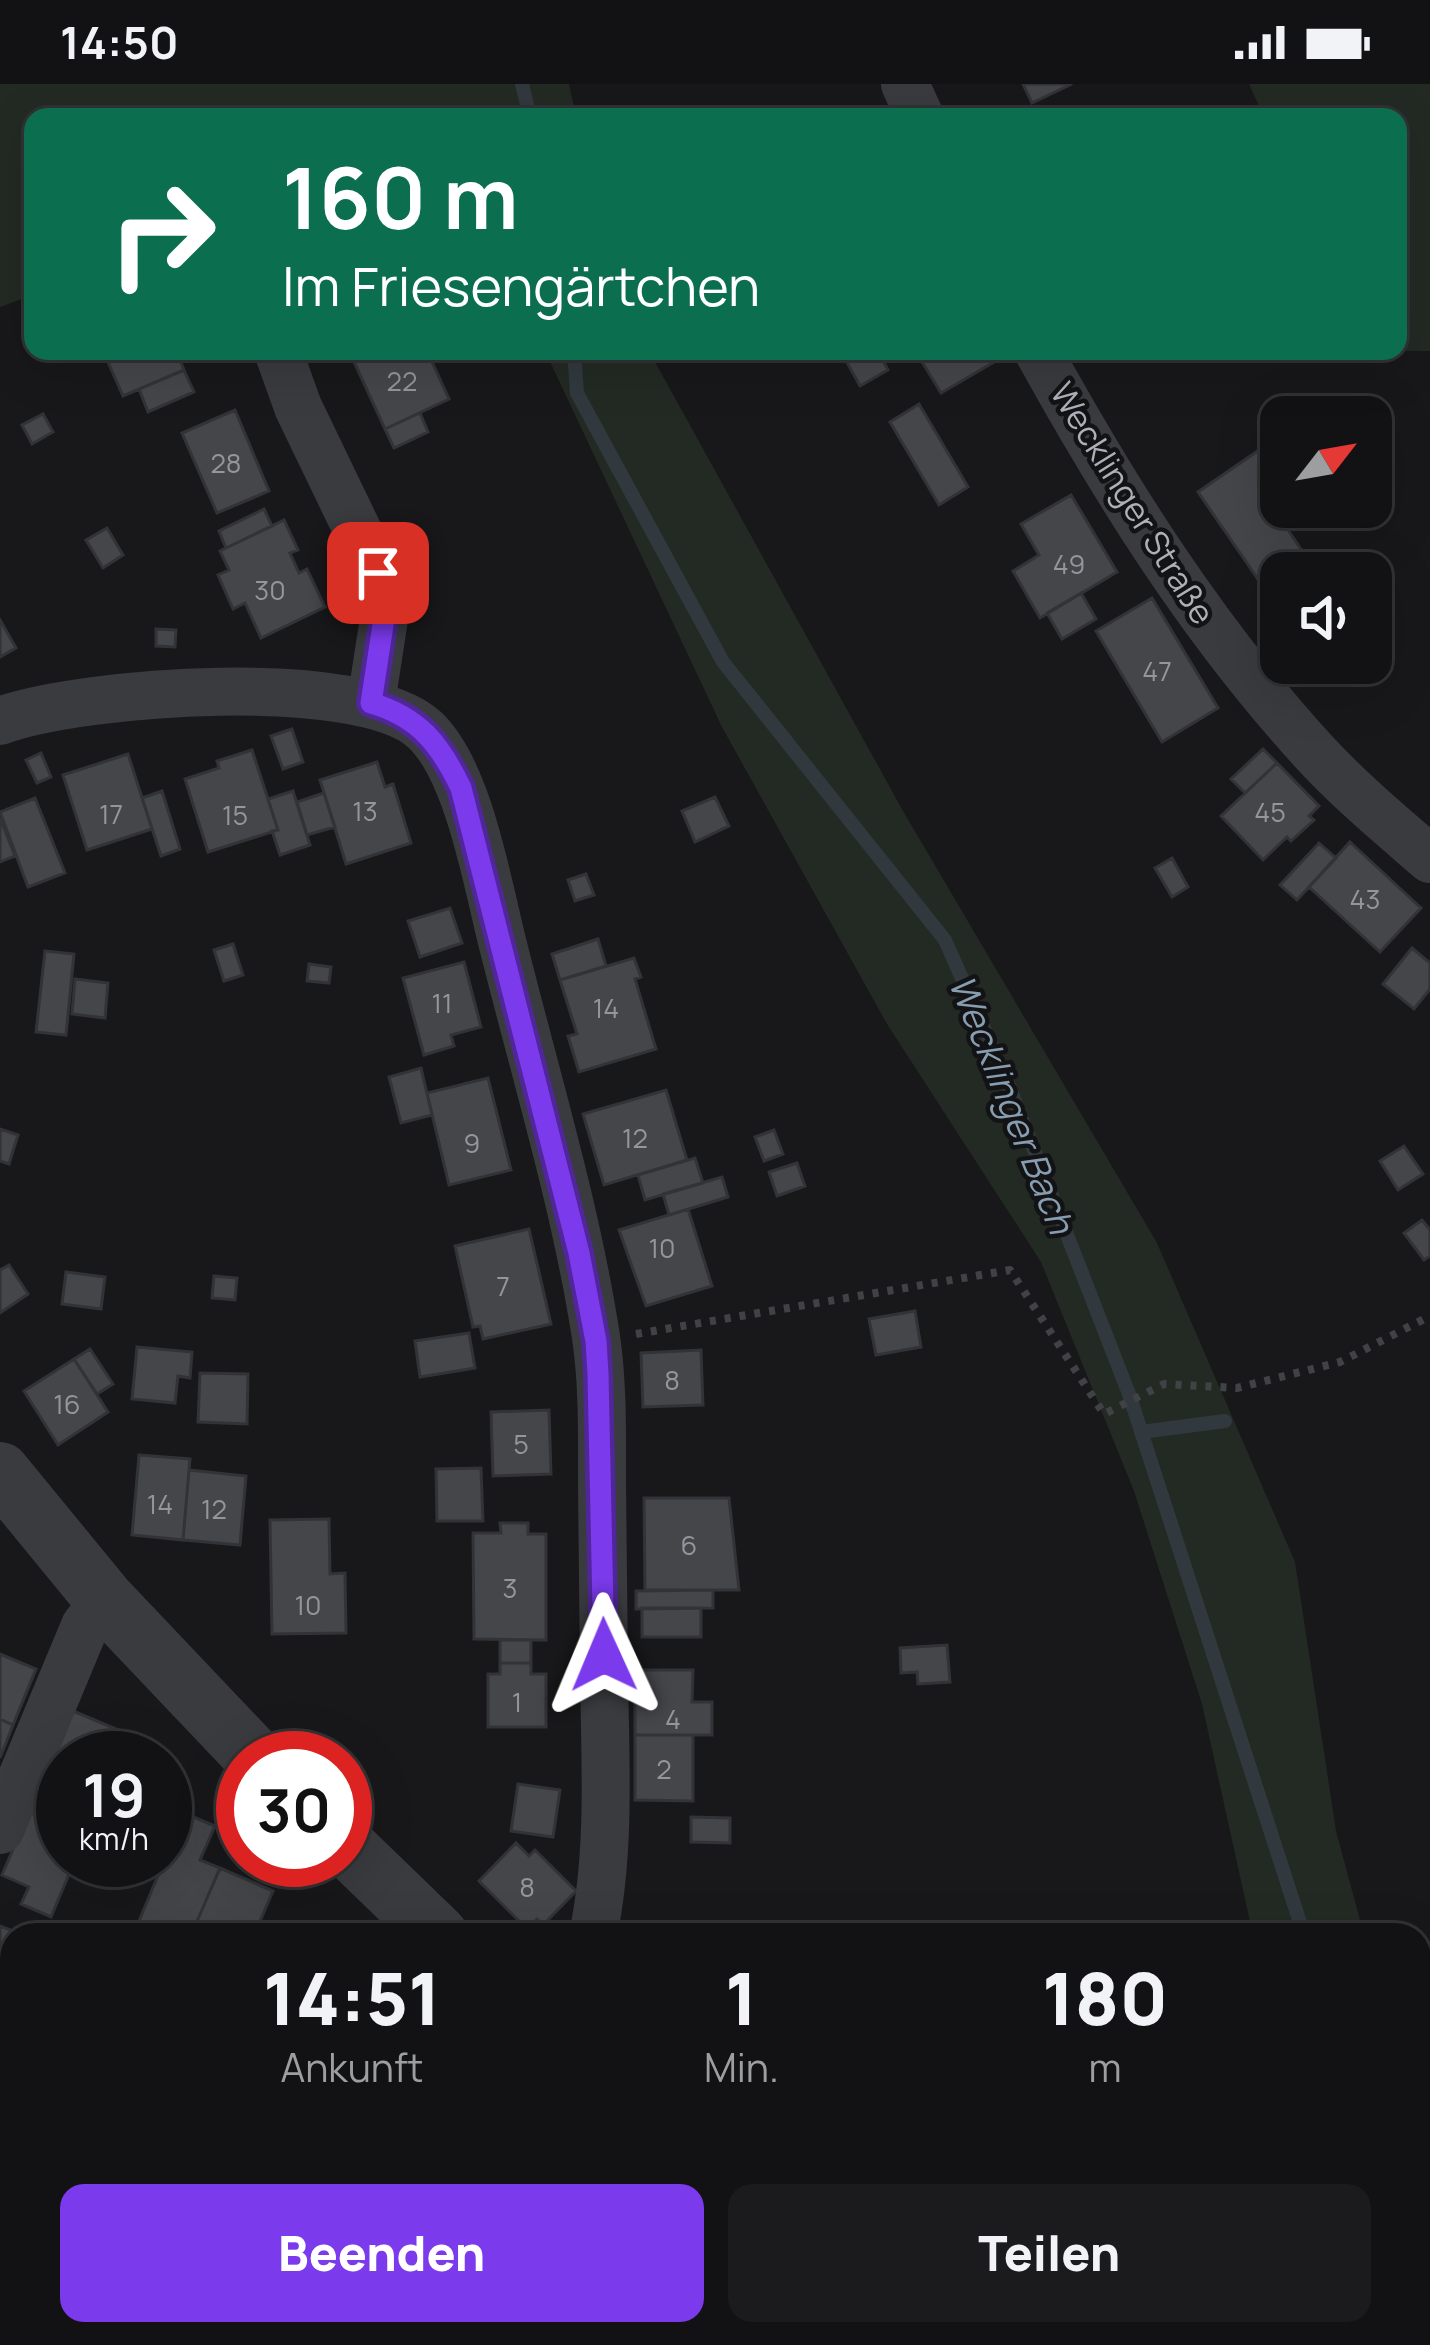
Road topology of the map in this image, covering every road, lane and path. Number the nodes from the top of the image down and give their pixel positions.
1 (281, 360) edge
2 (1043, 360) edge
3 (371, 703) junction
4 (0, 721) edge
5 (1430, 859) edge
6 (1430, 1316) edge
7 (596, 1341) junction
8 (0, 1472) edge
9 (105, 1600) junction
10 (229, 1731) edge
11 (0, 1830) edge
12 (372, 1871) edge
13 (426, 1923) edge
14 (596, 1923) edge

1 - 3 street
2 - 5 street, Wecklinger Straße
3 - 4 street
3 - 7 street
6 - 7 path
7 - 14 street
8 - 9 street
9 - 10 street
9 - 11 street
12 - 13 street

